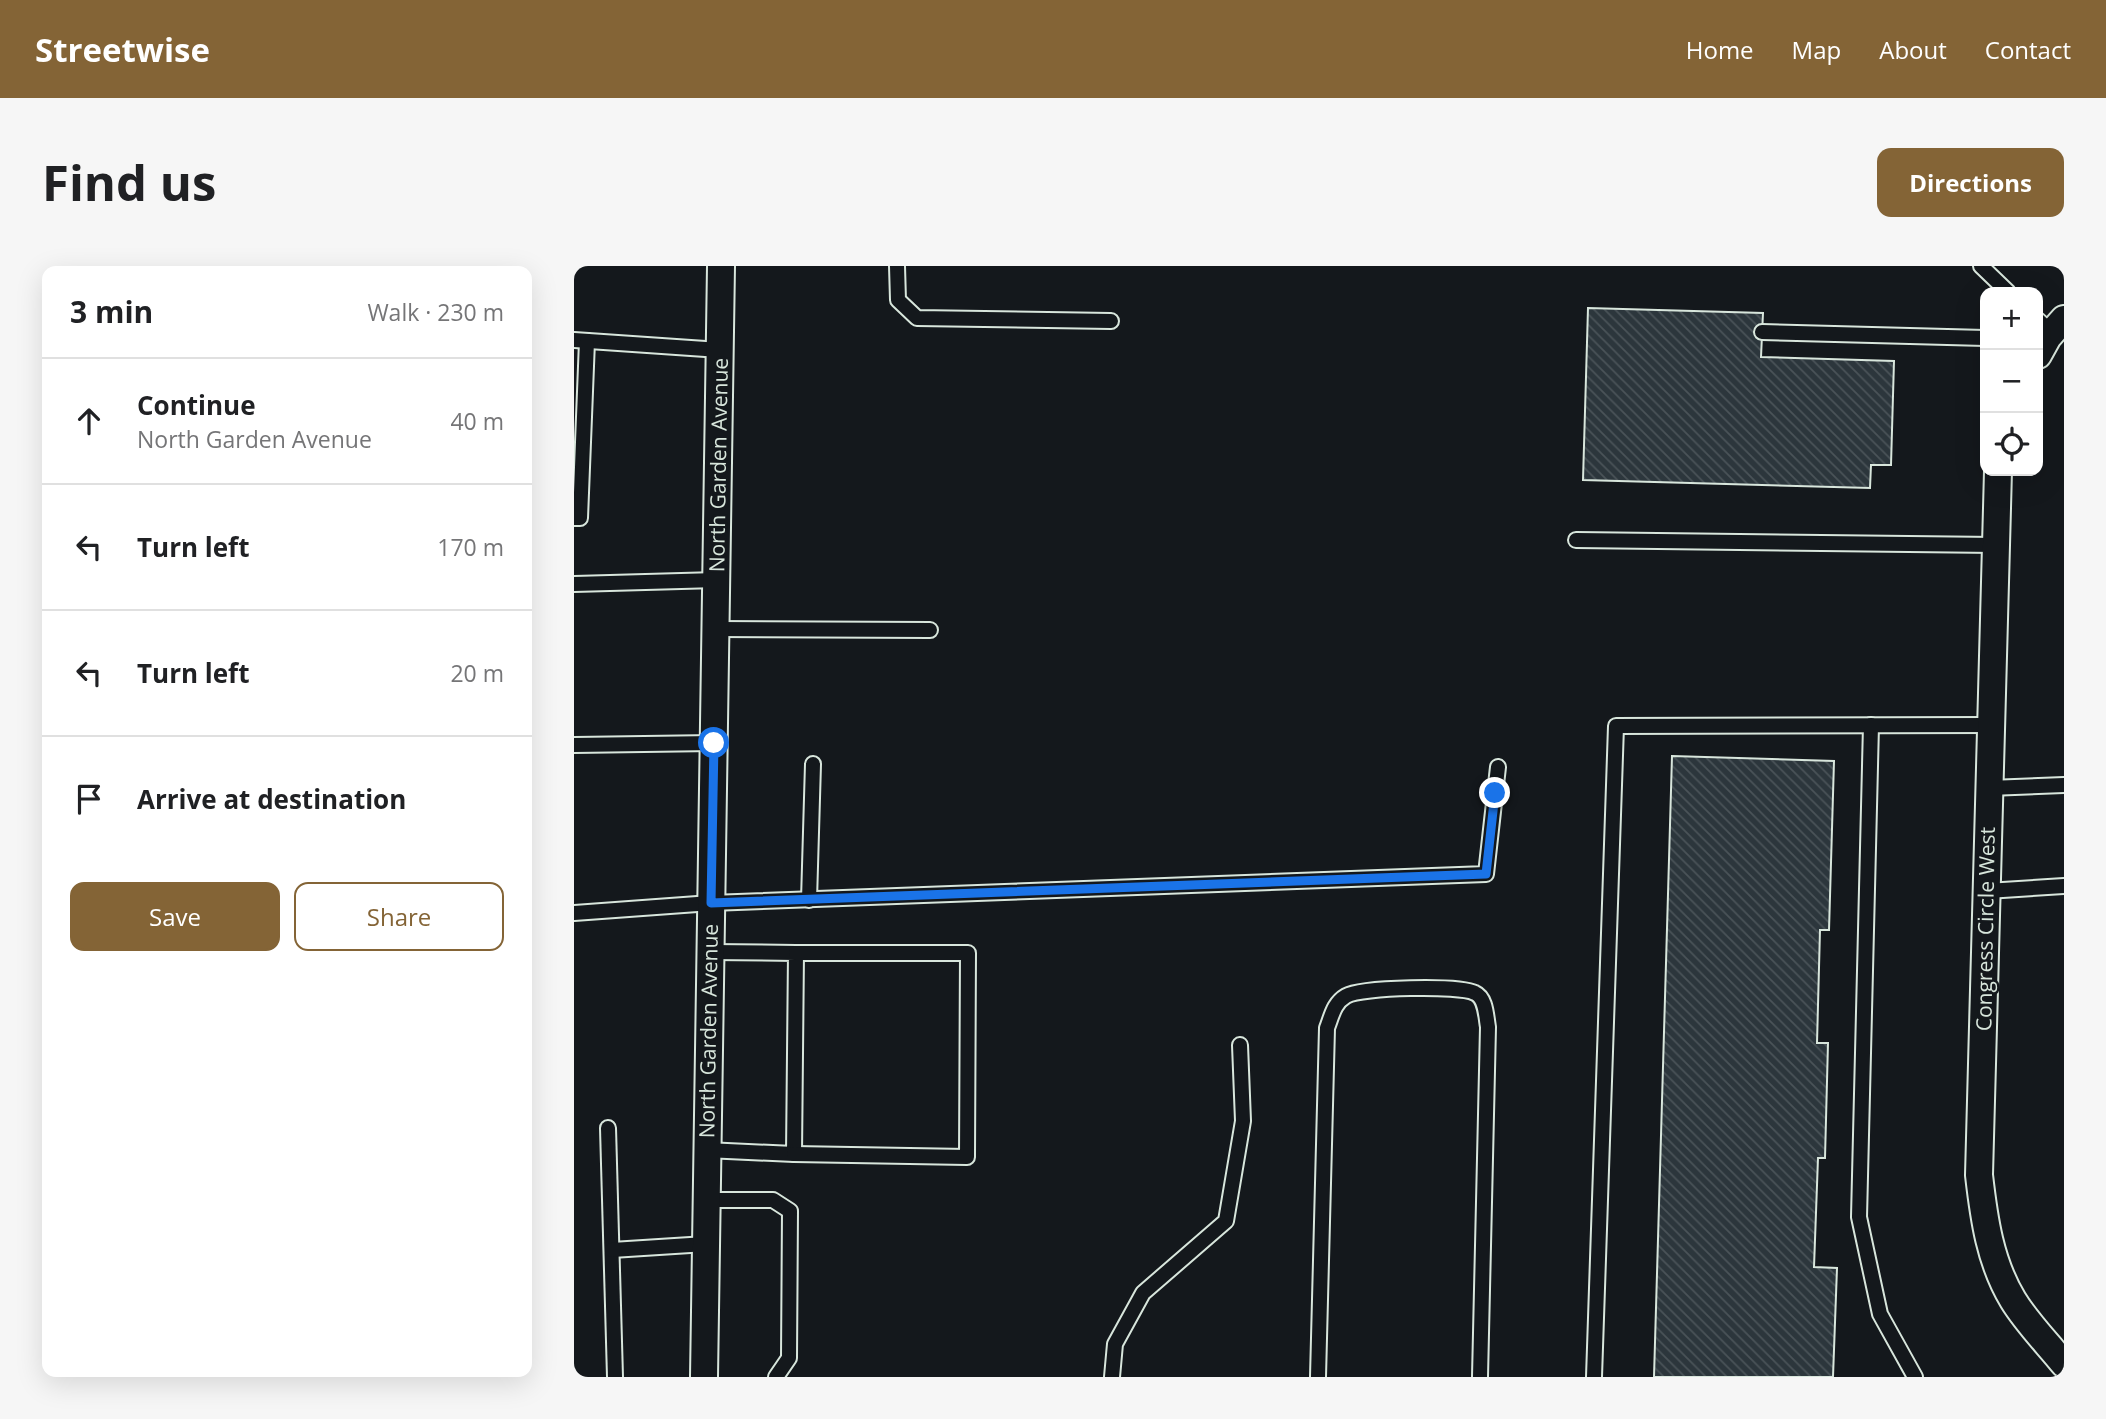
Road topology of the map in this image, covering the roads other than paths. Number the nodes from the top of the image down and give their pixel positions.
1 (721, 266) edge
2 (897, 266) edge
3 (1981, 266) edge
4 (2003, 287) edge
5 (1111, 321) dead end
6 (1762, 332) dead end
7 (1980, 338) edge
8 (581, 341) edge
9 (720, 350) junction
10 (1998, 476) edge
11 (574, 518) edge
12 (1576, 540) dead end
13 (1996, 545) junction
14 (717, 580) junction
15 (574, 584) edge
16 (716, 629) junction
17 (930, 630) dead end
18 (1871, 725) junction
19 (1991, 725) junction
20 (714, 743) junction
21 (574, 746) edge
22 (813, 764) dead end
23 (1498, 767) dead end
24 (2064, 785) edge
25 (1989, 788) junction
26 (2064, 886) edge
27 (1987, 891) junction
28 (809, 900) junction
29 (711, 903) junction
30 (574, 912) edge
31 (711, 953) junction
32 (796, 953) junction
33 (1240, 1045) dead end
34 (608, 1128) dead end
35 (706, 1150) junction
36 (794, 1154) junction
37 (707, 1200) junction
38 (706, 1244) junction
39 (612, 1250) junction
40 (2064, 1364) edge
41 (615, 1377) edge
42 (704, 1377) edge
43 (776, 1377) edge
44 (1112, 1377) edge
45 (1318, 1377) edge
46 (1480, 1377) edge
47 (1594, 1377) edge
48 (1915, 1377) edge

1 - 9 street, North Garden Avenue
2 - 5 lane
3 - 4 lane
6 - 7 lane
8 - 9 lane
8 - 11 lane
9 - 14 street, North Garden Avenue
10 - 13 street, Congress Circle West
12 - 13 lane
13 - 19 street, Congress Circle West
14 - 15 lane
14 - 16 street, North Garden Avenue
16 - 17 lane
16 - 20 street, North Garden Avenue
18 - 19 lane
18 - 47 lane
18 - 48 lane
19 - 25 street, Congress Circle West
20 - 21 lane
20 - 29 street, North Garden Avenue
22 - 28 lane
23 - 28 lane
24 - 25 lane
25 - 27 street, Congress Circle West
26 - 27 lane
27 - 40 street, Congress Circle West
28 - 29 lane
29 - 30 lane
29 - 31 street, North Garden Avenue
31 - 32 lane
31 - 35 street, North Garden Avenue
32 - 36 lane
32 - 36 lane
33 - 44 lane
34 - 39 lane
35 - 36 lane
35 - 37 street, North Garden Avenue
37 - 38 street, North Garden Avenue
37 - 43 lane
38 - 39 lane
38 - 42 street, North Garden Avenue
39 - 41 lane
45 - 46 lane

